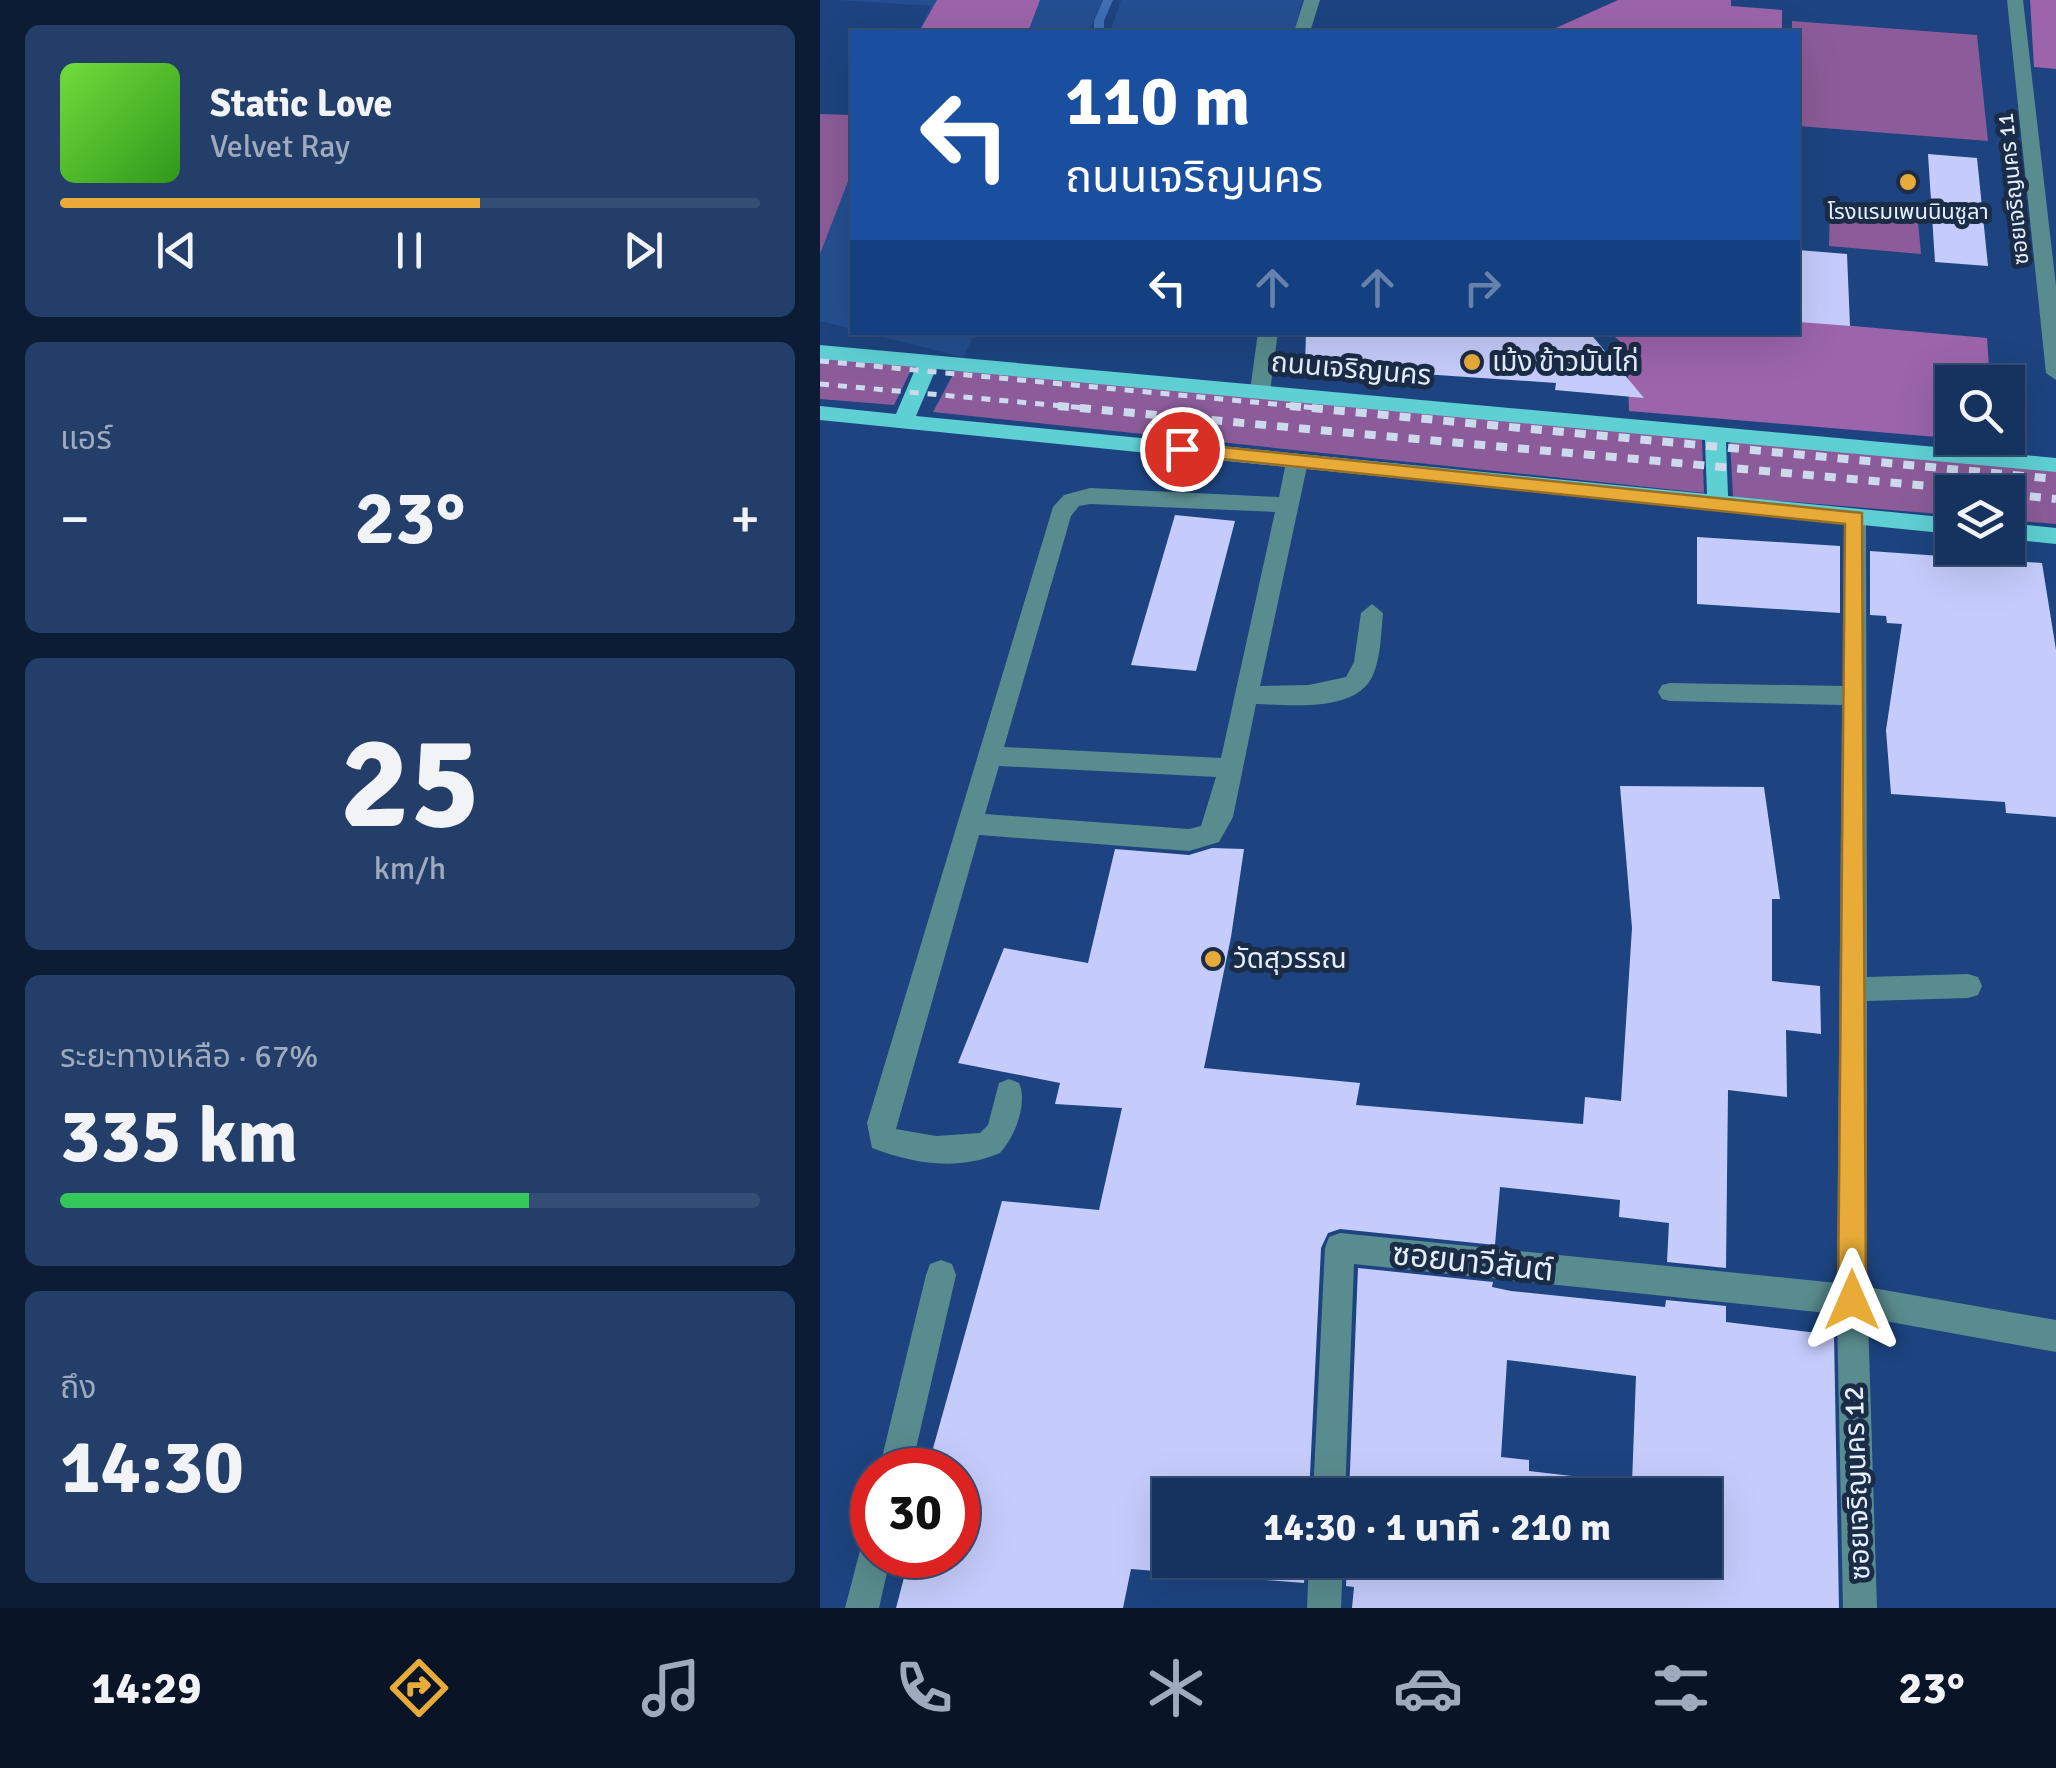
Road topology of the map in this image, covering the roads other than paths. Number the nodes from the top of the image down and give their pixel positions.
1 (1312, 0) edge
2 (2016, 0) edge
3 (1303, 30) edge
4 (1268, 335) edge
5 (820, 352) edge
6 (929, 361) junction
7 (2056, 373) edge
8 (1260, 391) junction
9 (820, 413) edge
10 (904, 420) junction
11 (1715, 434) junction
12 (1297, 462) junction
13 (2056, 464) edge
14 (1718, 504) junction
15 (1290, 506) junction
16 (1855, 518) junction
17 (1935, 525) edge
18 (2025, 533) edge
19 (2056, 536) edge
20 (1372, 612) dead end
21 (1670, 692) dead end
22 (1247, 695) junction
23 (1857, 696) junction
24 (991, 756) junction
25 (1230, 768) junction
26 (972, 824) junction
27 (1968, 986) dead end
28 (1854, 988) junction
29 (1009, 1092) dead end
30 (941, 1274) dead end
31 (1852, 1300) junction
32 (2056, 1336) edge
33 (900, 1448) edge
34 (1330, 1478) edge
35 (869, 1578) edge
36 (1325, 1578) edge
37 (862, 1608) edge
38 (1324, 1608) edge
39 (1860, 1608) edge

1 - 3 street
2 - 7 street, ซอยเจริญนคร 11
4 - 8 street
5 - 6 main road, ถนนเจริญนคร
6 - 8 main road, ถนนเจริญนคร
6 - 10 main road
8 - 11 main road, ถนนเจริญนคร
9 - 10 main road
10 - 12 main road
11 - 13 main road, ถนนเจริญนคร
11 - 14 main road
12 - 14 main road
12 - 15 street
14 - 16 main road
15 - 22 street
15 - 24 street
16 - 17 main road
16 - 23 street, ซอยเจริญนคร 12
18 - 19 main road
20 - 22 street
21 - 23 street
22 - 25 street
23 - 28 street, ซอยเจริญนคร 12
24 - 25 street
24 - 26 street
25 - 26 street
26 - 29 street
27 - 28 street
28 - 31 street, ซอยเจริญนคร 12
30 - 33 street
31 - 32 street
31 - 34 street, ซอยนาวีสันต์
31 - 39 street, ซอยเจริญนคร 12
35 - 37 street
36 - 38 street

